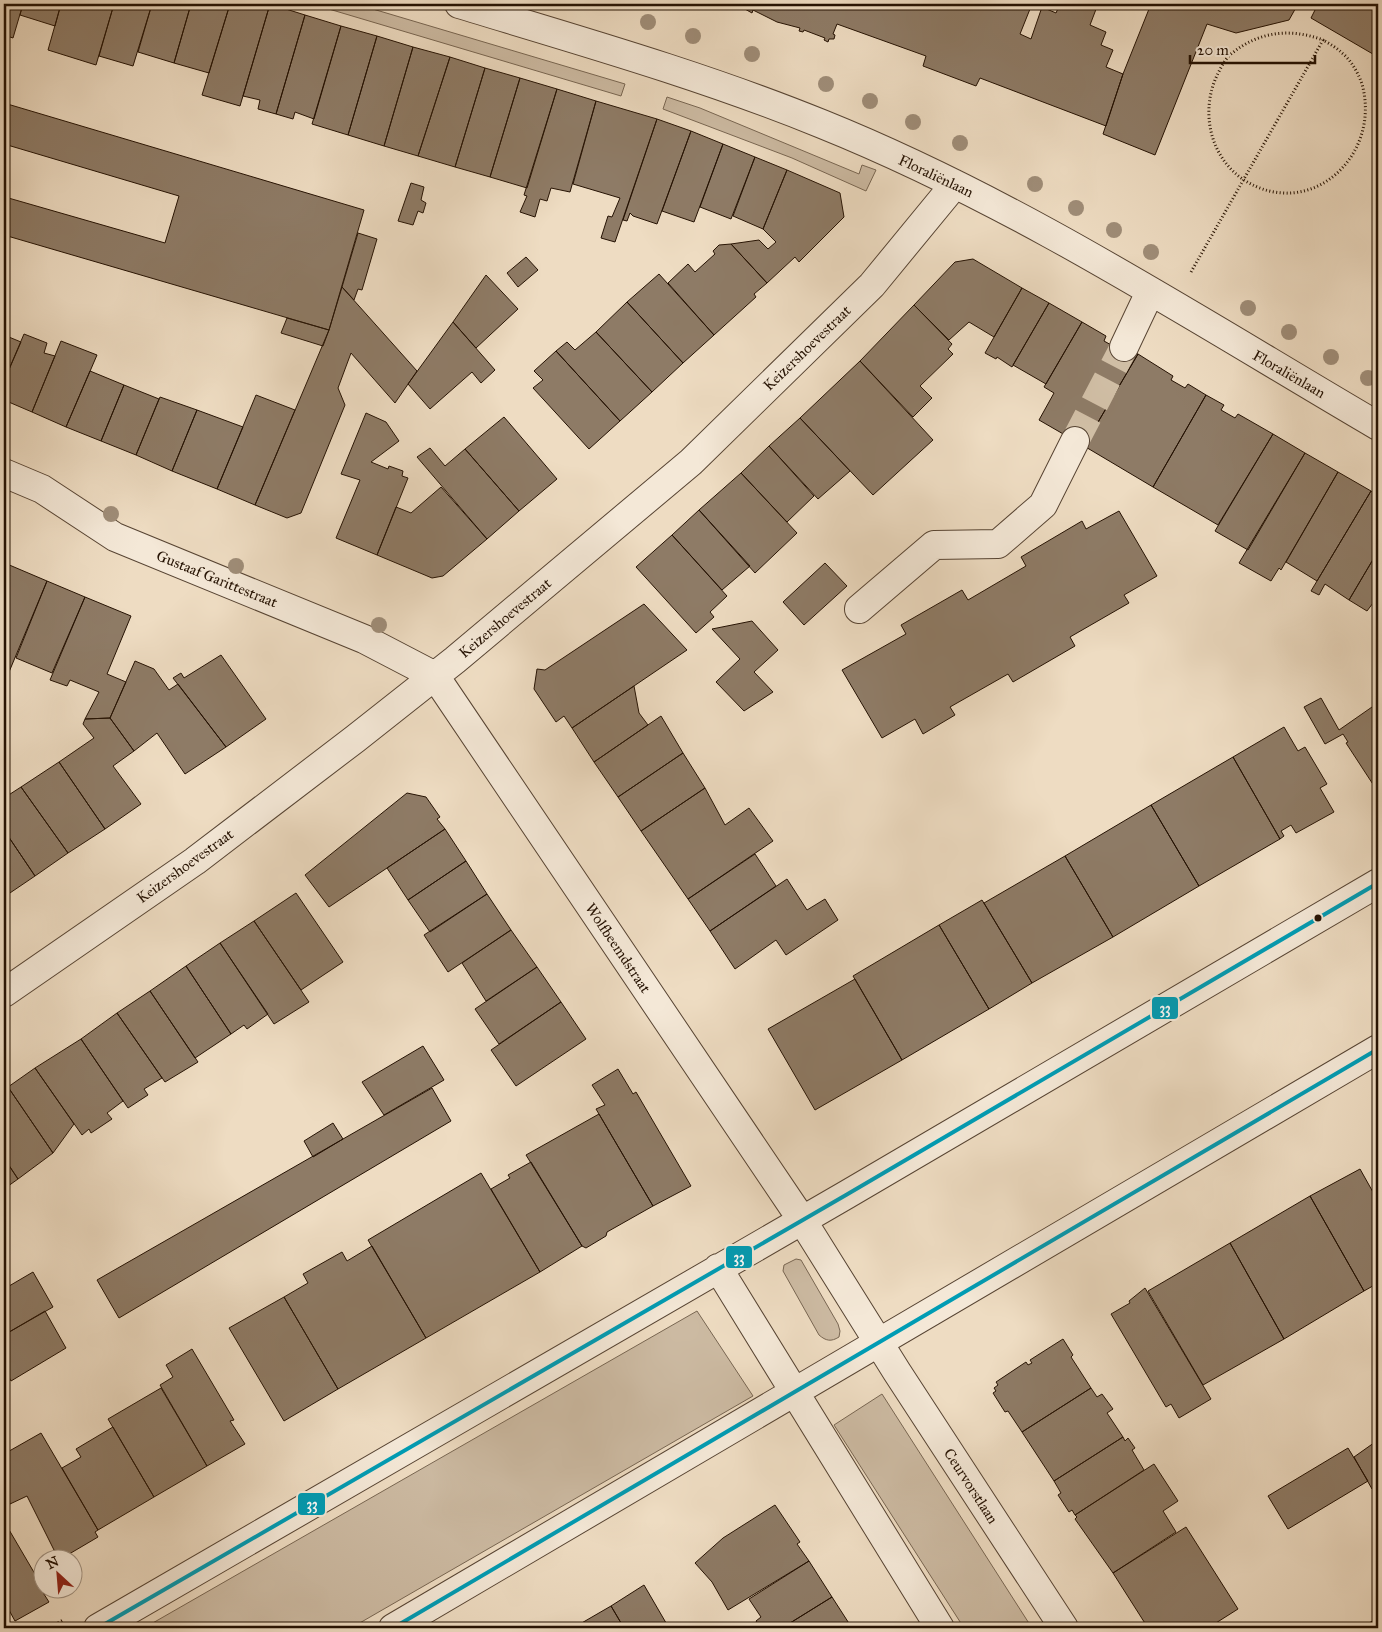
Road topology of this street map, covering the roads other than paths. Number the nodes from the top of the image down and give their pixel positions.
1 (459, 4) edge
2 (955, 184) junction
3 (1161, 299) junction
4 (1124, 347) tunnel mouth
5 (1378, 426) edge
6 (1075, 441) tunnel mouth
7 (4, 473) edge
8 (859, 609) dead end
9 (435, 676) junction
10 (1378, 883) edge
11 (4, 993) edge
12 (1378, 1049) edge
13 (802, 1220) junction
14 (718, 1268) junction
15 (880, 1344) junction
16 (795, 1393) junction
17 (98, 1628) edge
18 (393, 1628) edge
19 (940, 1628) edge
20 (1064, 1628) edge

1 - 2 street, Floraliënlaan
2 - 3 street, Floraliënlaan
2 - 9 street, Keizershoevestraat
3 - 4 street
3 - 5 street, Floraliënlaan
6 - 8 street
7 - 9 street, Gustaaf Garittestraat
9 - 11 street, Keizershoevestraat
9 - 13 street, Wolfbeemdstraat
10 - 13 street
12 - 15 street
13 - 14 street
13 - 15 street, Wolfbeemdstraat
14 - 16 street
14 - 17 street
15 - 16 street
15 - 20 street, Ceurvorstlaan
16 - 18 street
16 - 19 street

